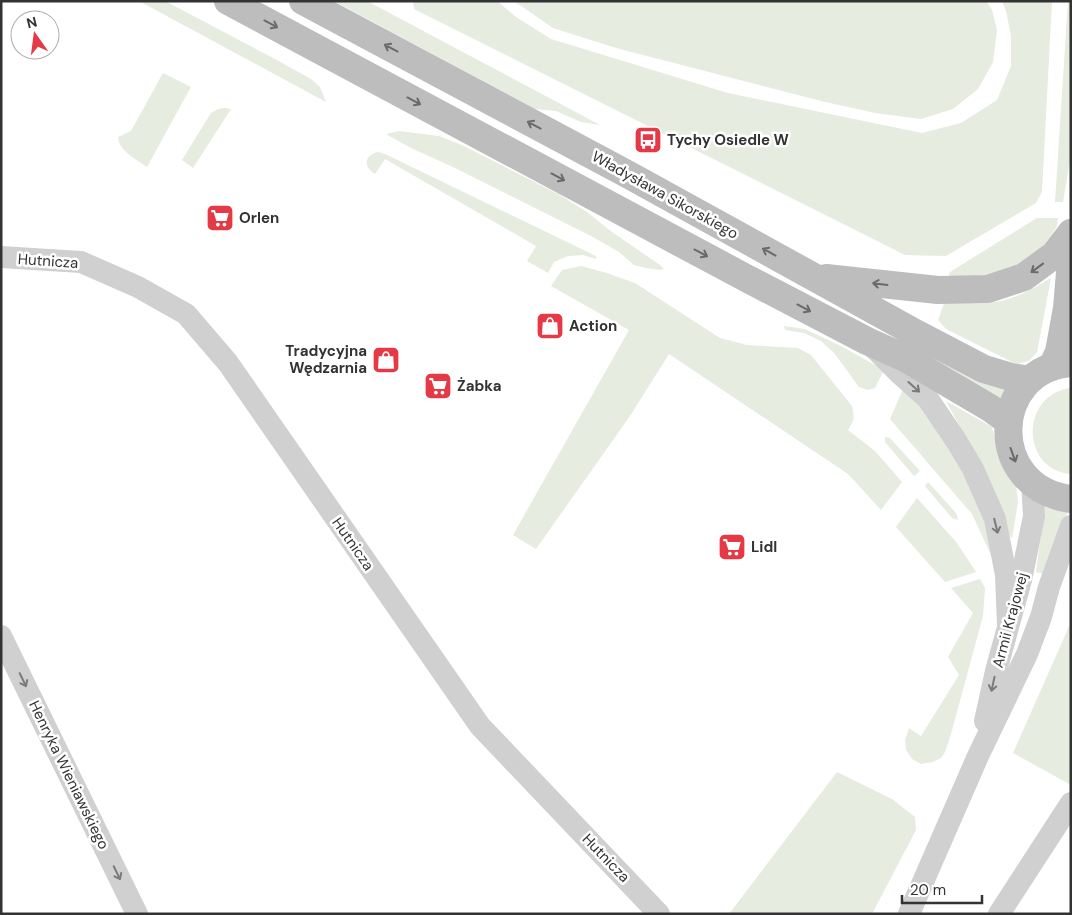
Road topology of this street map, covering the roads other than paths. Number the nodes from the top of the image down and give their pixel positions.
1 (228, 1) edge
2 (303, 1) edge
3 (1071, 233) edge
4 (1, 257) edge
5 (1071, 261) edge
6 (812, 276) junction
7 (867, 341) junction
8 (1051, 370) edge
9 (1008, 421) junction
10 (1032, 483) junction
11 (1071, 499) edge
12 (1071, 526) edge
13 (1071, 574) edge
14 (1041, 617) junction
15 (1008, 625) junction
16 (1, 636) edge
17 (978, 756) junction
18 (1071, 803) edge
19 (137, 914) edge
20 (659, 914) edge
21 (909, 914) edge
22 (999, 914) edge

1 -> 7 street
6 -> 2 street, Władysława Sikorskiego
3 -> 6 street
4 - 20 street, Hutnicza
5 - 8 street
6 - 8 street, Władysława Sikorskiego
7 - 9 street
7 -> 15 street
8 - 9 street
9 -> 10 street
10 - 11 street
10 - 15 street, Armii Krajowej
12 - 14 street, Armii Krajowej
13 - 14 street, Armii Krajowej
14 - 17 street, Armii Krajowej
15 -> 17 street, Armii Krajowej
16 -> 19 street, Henryka Wieniawskiego
17 - 21 street, Armii Krajowej
18 - 22 street

